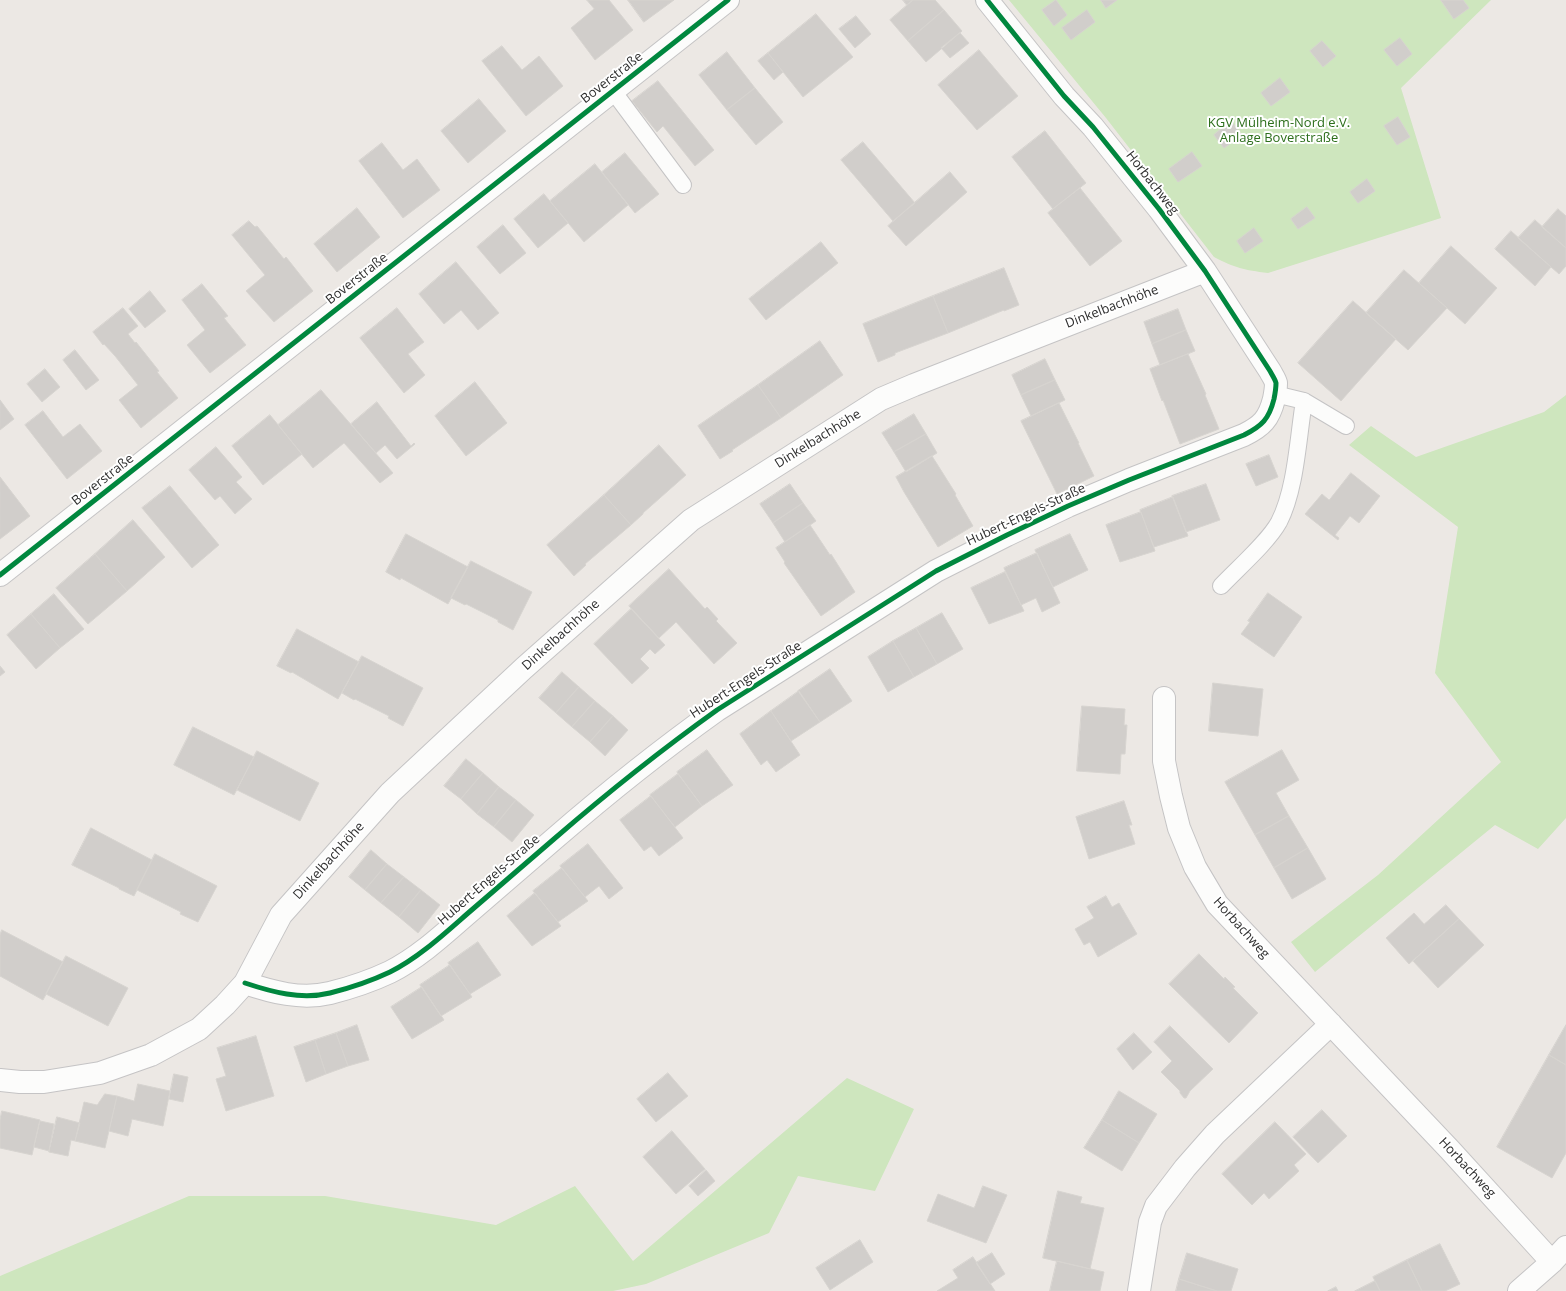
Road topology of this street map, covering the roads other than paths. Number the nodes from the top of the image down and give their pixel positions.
1 (728, 0) edge
2 (987, 0) edge
3 (613, 91) junction
4 (683, 185) dead end
5 (1205, 271) junction
6 (1275, 394) junction
7 (1304, 401) junction
8 (1346, 426) dead end
9 (0, 575) edge
10 (1221, 586) dead end
11 (1164, 698) dead end
12 (245, 983) junction
13 (1331, 1024) junction
14 (0, 1080) edge
15 (1559, 1254) edge
16 (1138, 1291) edge
17 (1519, 1291) edge

1 - 3 street, Boverstraße
2 - 5 street, Horbachweg
3 - 4 lane
3 - 9 street, Boverstraße
5 - 6 street, Horbachweg
5 - 12 street, Dinkelbachhöhe
6 - 7 lane
6 - 12 street, Hubert-Engels-Straße
7 - 8 lane
7 - 10 lane
11 - 13 street, Horbachweg
12 - 14 street, Dinkelbachhöhe
13 - 15 street, Horbachweg
13 - 16 street
15 - 17 street

